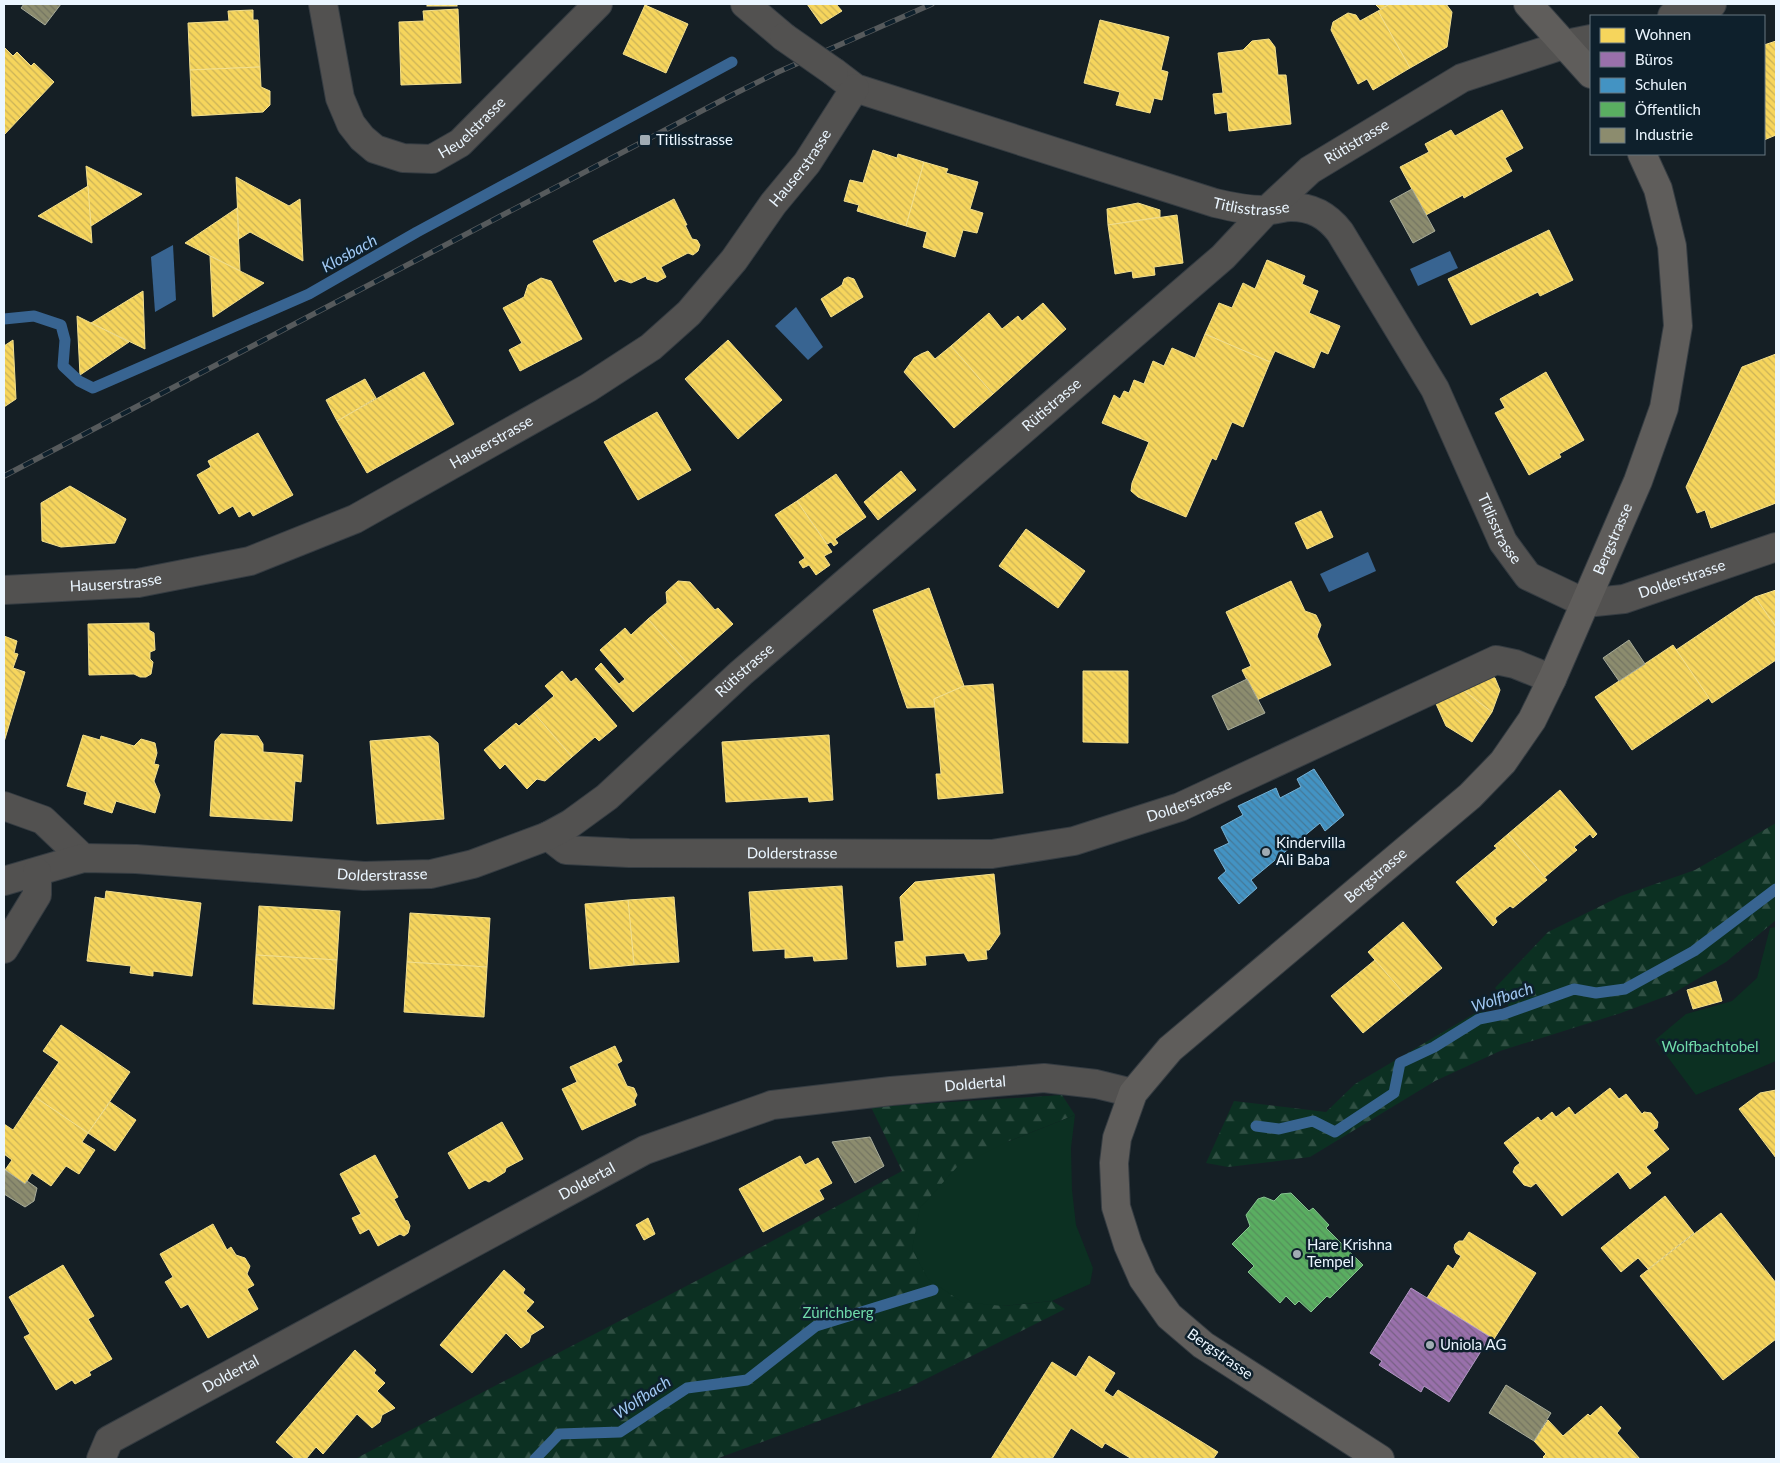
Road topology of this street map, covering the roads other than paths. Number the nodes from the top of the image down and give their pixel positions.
1 (322, 4) edge
2 (598, 4) edge
3 (745, 4) edge
4 (1528, 4) edge
5 (1712, 4) edge
6 (1675, 15) edge
7 (1579, 42) edge
8 (1590, 71) edge
9 (855, 88) junction
10 (1642, 155) edge
11 (1267, 210) junction
12 (1776, 547) edge
13 (4, 590) edge
14 (1585, 603) junction
15 (1552, 679) junction
16 (4, 806) edge
17 (548, 836) junction
18 (84, 858) junction
19 (37, 872) junction
20 (4, 881) edge
21 (4, 949) edge
22 (1133, 1093) junction
23 (100, 1459) edge
24 (1380, 1459) edge

1 - 2 street, Heuelstrasse
3 - 9 street, Titlisstrasse, bridge
4 - 7 main road
5 - 6 street
7 - 8 main road
7 - 11 street, Rütistrasse
9 - 11 street, Titlisstrasse
9 - 13 street, Hauserstrasse
10 - 14 main road, Bergstrasse
11 - 14 street, Titlisstrasse
11 - 17 street, Rütistrasse
12 - 14 street, Dolderstrasse
14 - 15 main road, Bergstrasse
15 - 17 street, Dolderstrasse
15 - 22 main road, Bergstrasse
16 - 18 street
17 - 18 street, Dolderstrasse
18 - 19 street, Dolderstrasse
19 - 20 street, Dolderstrasse
19 - 21 street
22 - 23 street, Doldertal
22 - 24 main road, Bergstrasse

